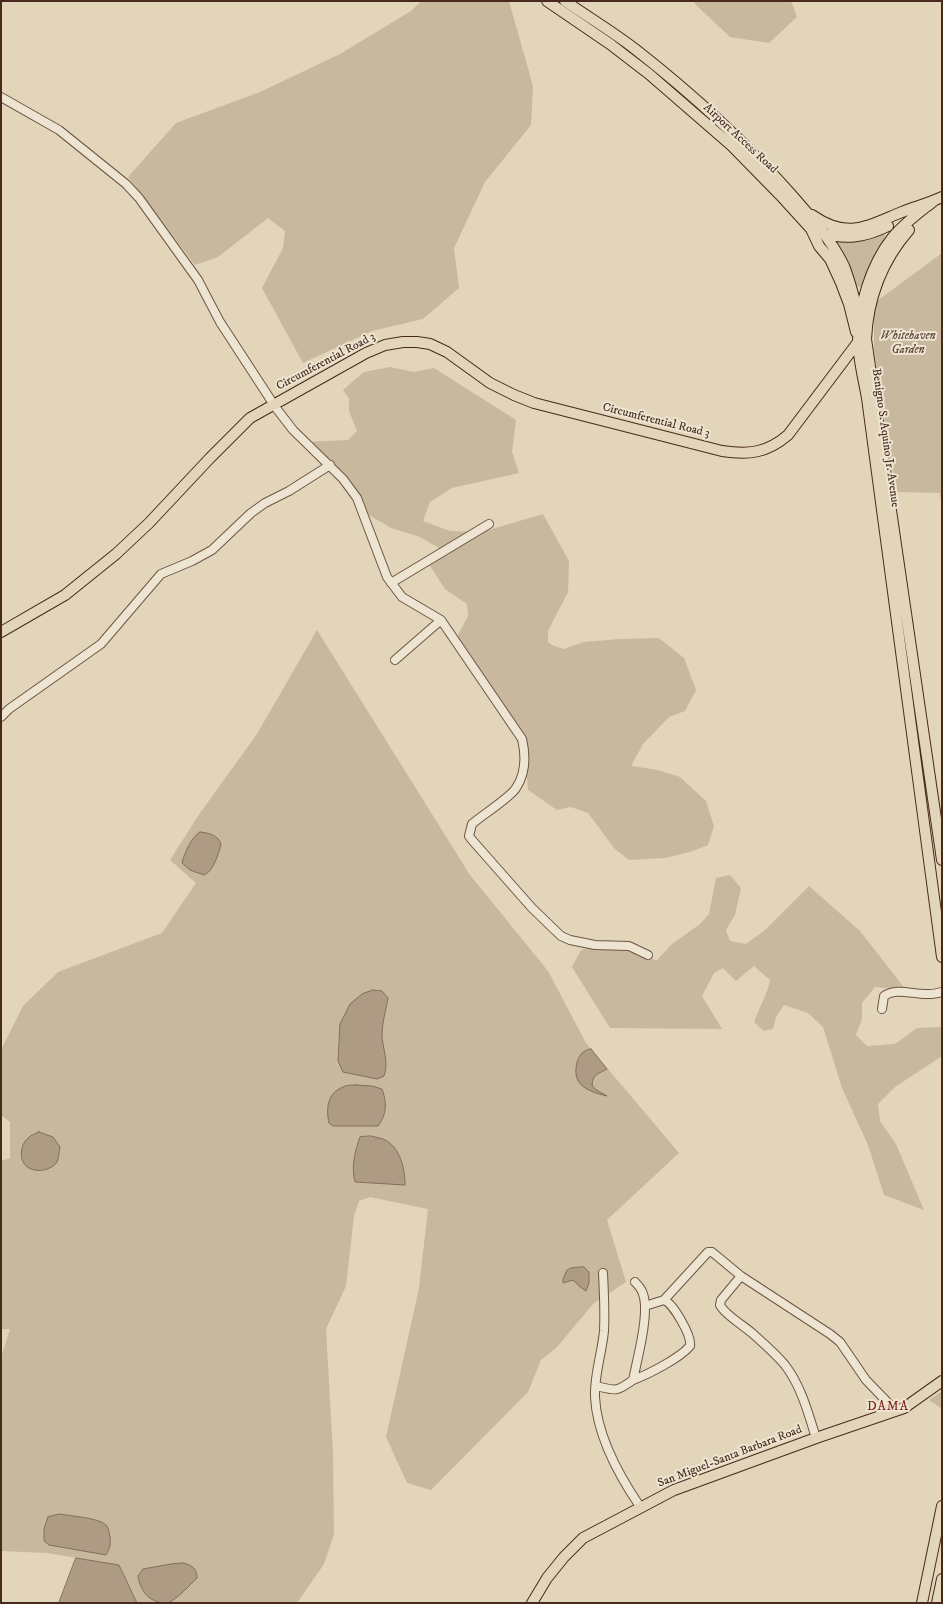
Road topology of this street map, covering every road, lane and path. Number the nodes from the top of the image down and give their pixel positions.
1 (547, 1) edge
2 (565, 1) edge
3 (613, 40) junction
4 (1, 97) edge
5 (939, 199) edge
6 (804, 209) junction
7 (811, 229) junction
8 (824, 233) junction
9 (860, 320) junction
10 (862, 341) junction
11 (274, 404) junction
12 (330, 465) junction
13 (489, 524) dead end
14 (391, 583) junction
15 (441, 620) junction
16 (1, 632) edge
17 (395, 660) dead end
18 (1, 717) edge
19 (931, 781) junction
20 (918, 782) junction
21 (942, 860) edge
22 (648, 955) dead end
23 (942, 957) edge
24 (942, 992) edge
25 (882, 1009) dead end
26 (603, 1273) dead end
27 (741, 1276) junction
28 (635, 1282) dead end
29 (664, 1300) junction
30 (645, 1306) junction
31 (633, 1380) junction
32 (942, 1381) edge
33 (596, 1386) junction
34 (896, 1411) junction
35 (816, 1438) junction
36 (942, 1506) edge
37 (641, 1508) junction
38 (940, 1527) edge
39 (942, 1579) edge
40 (532, 1603) edge
41 (922, 1603) edge
42 (937, 1603) edge

1 - 3 main road, Airport Access Road
2 - 3 main road, Airport Access Road
3 - 6 main road, Airport Access Road
3 - 7 main road, Airport Access Road
4 - 11 street
5 - 6 main road
5 - 8 main road
5 - 9 main road
5 - 10 main road, Benigno S. Aquino Jr. Avenue
6 - 8 main road, Airport Access Road
7 - 8 main road
7 - 10 main road, Airport Access Road
8 - 9 main road, Airport Access Road
9 - 10 main road, Airport Access Road
10 - 11 main road, Circumferential Road 3
10 - 19 main road, Benigno S. Aquino Jr. Avenue
10 - 20 main road, Benigno S. Aquino Jr. Avenue
11 - 12 street
11 - 16 main road, Circumferential Road 3
12 - 14 street
12 - 18 street
13 - 14 street
14 - 15 street
15 - 17 street
15 - 22 street
19 - 20 main road
19 - 21 main road, Benigno S. Aquino Jr. Avenue
20 - 23 main road, Benigno S. Aquino Jr. Avenue
24 - 25 street
26 - 33 street
27 - 29 street
27 - 34 street
27 - 35 street
28 - 30 street
29 - 30 street
29 - 31 street
30 - 31 street
31 - 33 street
32 - 34 main road, San Miguel-Santa Barbara Road
33 - 37 street
34 - 35 main road, San Miguel-Santa Barbara Road
35 - 37 main road, San Miguel-Santa Barbara Road
36 - 38 main road
37 - 40 main road, San Miguel-Santa Barbara Road
38 - 41 main road
39 - 42 main road

